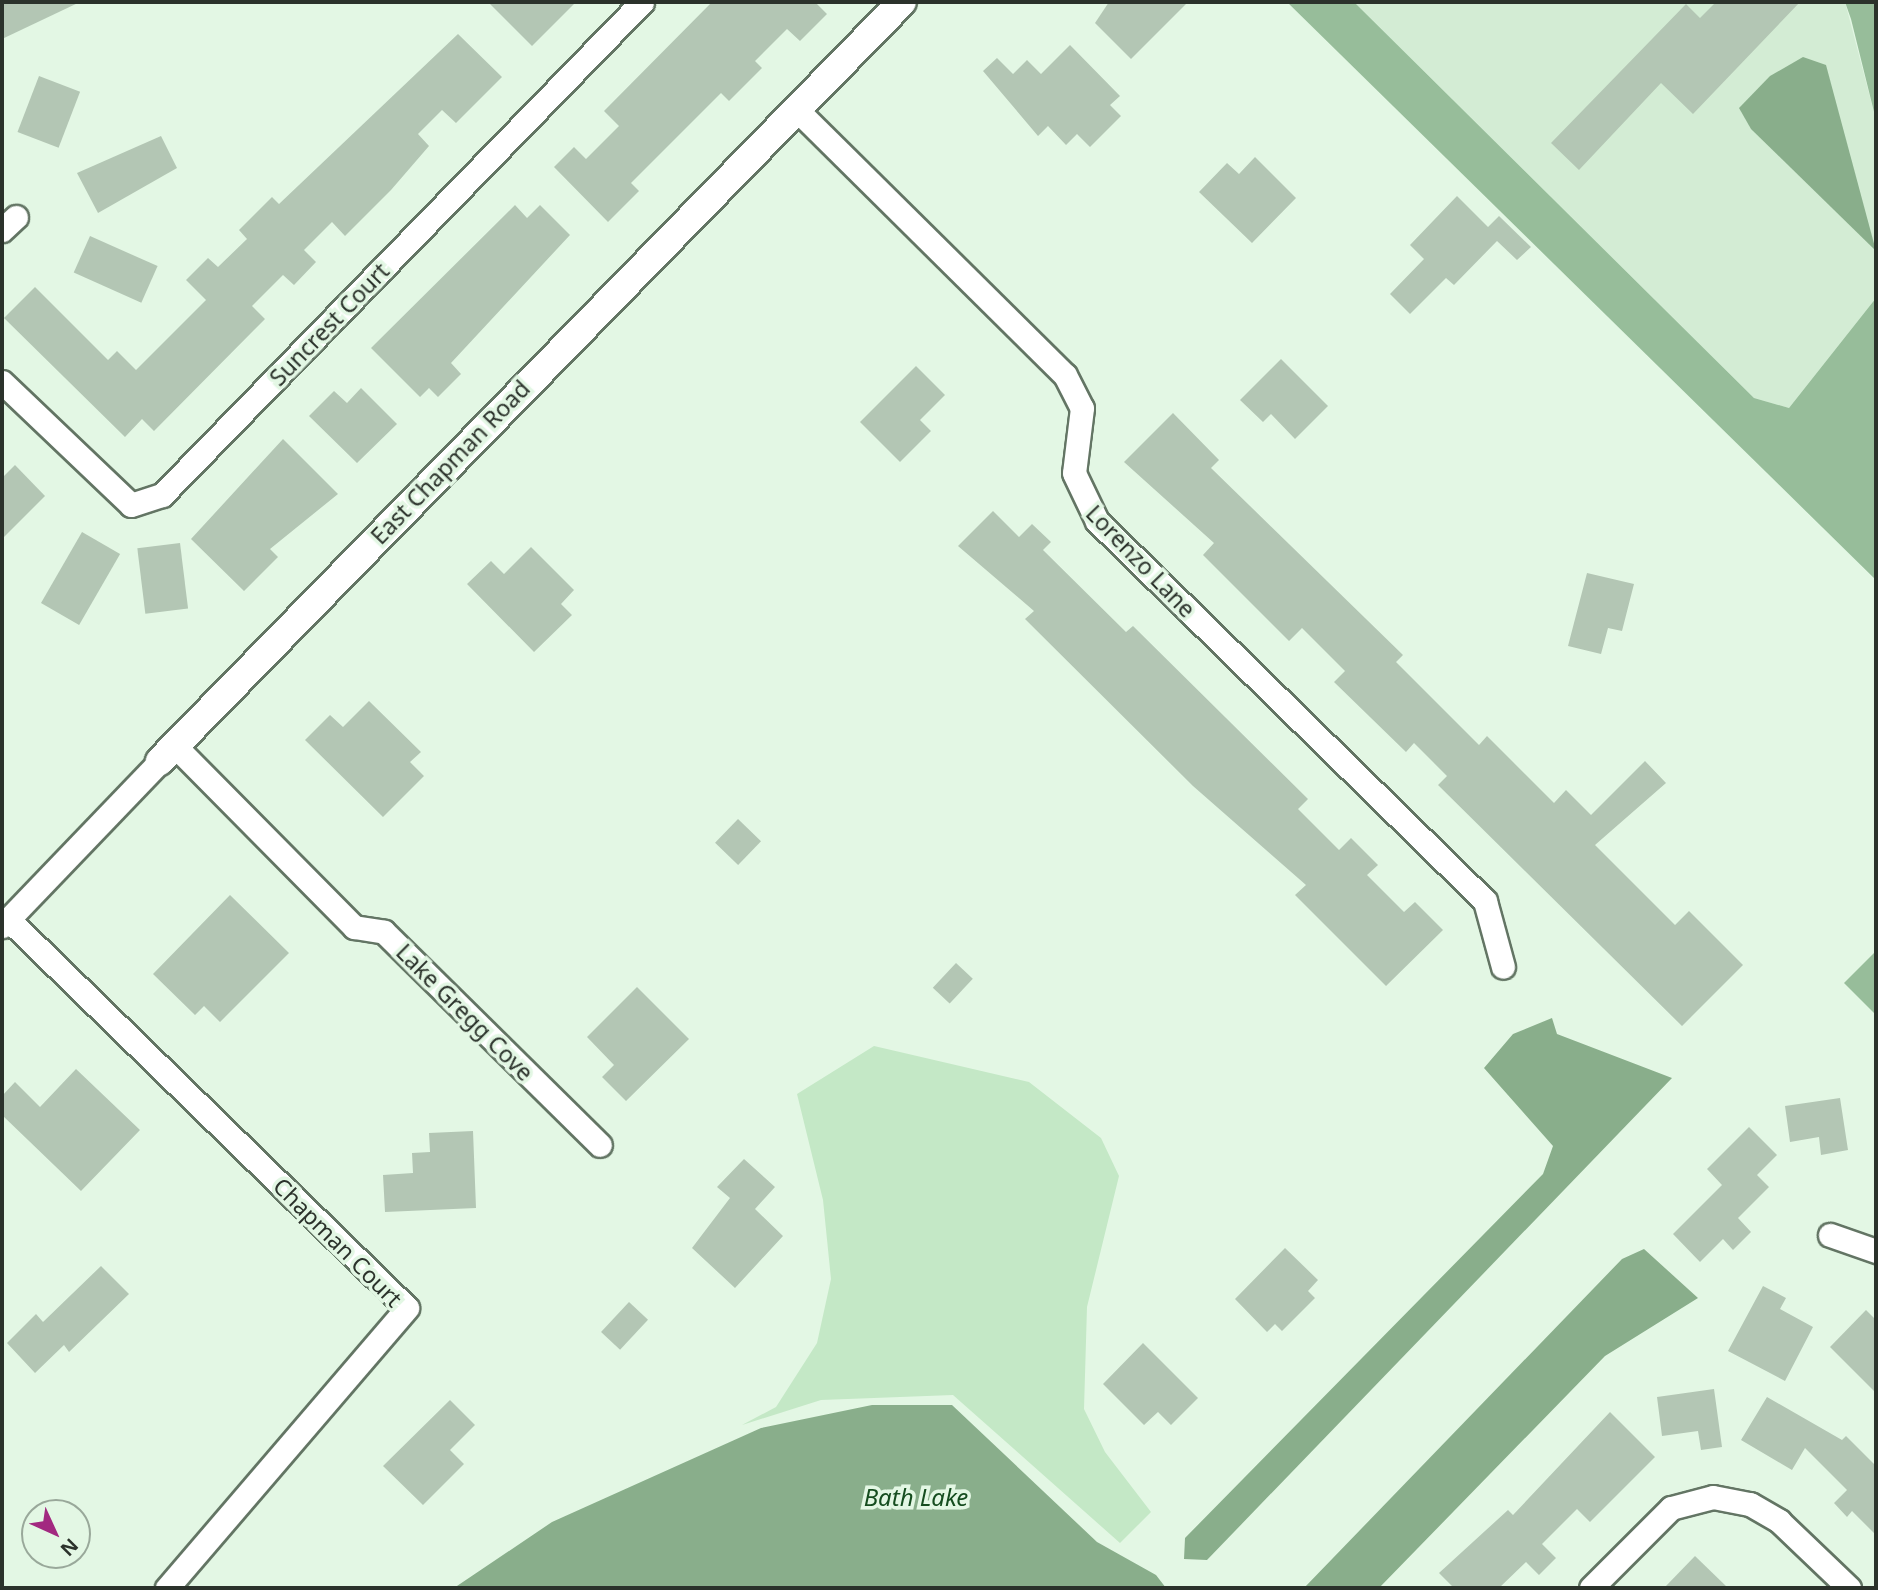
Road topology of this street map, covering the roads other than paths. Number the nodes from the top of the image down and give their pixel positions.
1 (642, 2) edge
2 (897, 3) edge
3 (796, 109) junction
4 (2, 383) edge
5 (167, 753) junction
6 (5, 922) edge
7 (1503, 967) dead end
8 (600, 1145) dead end
9 (1830, 1235) dead end
10 (1876, 1251) edge
11 (167, 1588) edge
12 (1591, 1588) edge
13 (1849, 1588) edge

1 - 4 street, Suncrest Court
2 - 3 street, East Chapman Road
3 - 5 street, East Chapman Road
3 - 7 street, Lorenzo Lane
5 - 6 street, East Chapman Road
5 - 8 street, Lake Gregg Cove
6 - 11 street, Chapman Court
9 - 10 street
12 - 13 street

